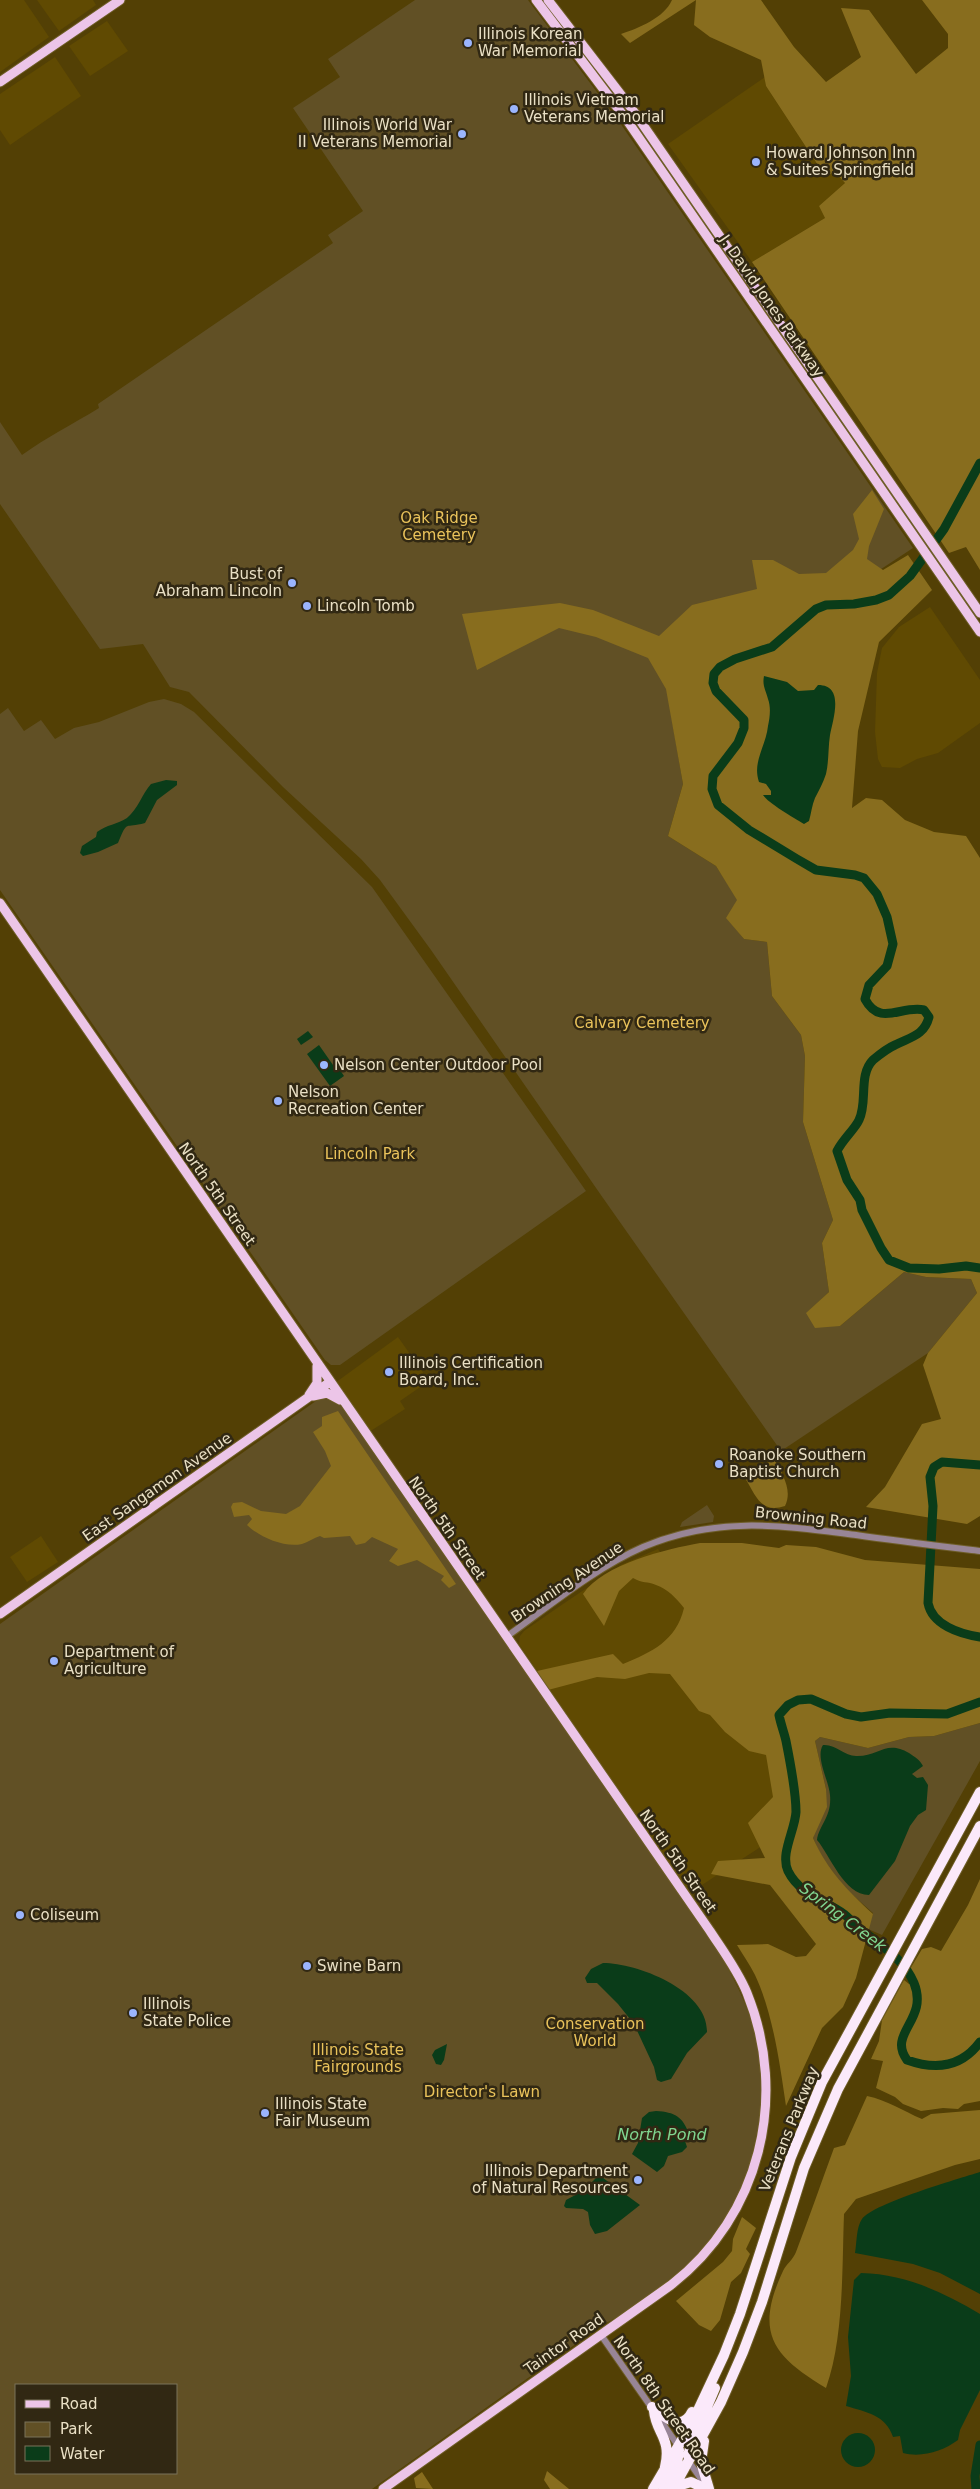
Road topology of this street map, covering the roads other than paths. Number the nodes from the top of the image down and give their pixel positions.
1 (120, 0) edge
2 (536, 0) edge
3 (548, 0) edge
4 (0, 82) edge
5 (980, 613) edge
6 (980, 632) edge
7 (0, 903) edge
8 (316, 1362) junction
9 (330, 1382) junction
10 (308, 1398) junction
11 (344, 1402) junction
12 (642, 1548) joint
13 (980, 1552) edge
14 (0, 1614) edge
15 (506, 1637) junction
16 (980, 1792) edge
17 (980, 1826) edge
18 (740, 2201) joint
19 (601, 2335) junction
20 (730, 2339) junction
21 (724, 2355) junction
22 (653, 2409) junction
23 (710, 2422) junction
24 (679, 2447) junction
25 (689, 2462) junction
26 (663, 2475) junction
27 (384, 2489) edge
28 (654, 2489) edge
29 (664, 2489) edge
30 (673, 2489) edge
31 (678, 2489) edge
32 (708, 2489) edge

1 - 4 main road
2 - 6 main road, J. David Jones Parkway
3 - 5 main road, J. David Jones Parkway
7 - 8 main road, North 5th Street
8 - 9 main road, North 5th Street
8 - 10 main road
9 - 10 main road, East Sangamon Avenue
9 - 11 main road, North 5th Street
10 - 11 main road
10 - 14 main road, East Sangamon Avenue
11 - 15 main road, North 5th Street
12 - 13 street, Browning Road
12 - 15 street, Browning Avenue
15 - 18 main road, North 5th Street
16 - 20 highway, Veterans Parkway
17 - 23 highway, Veterans Parkway
18 - 19 main road, Taintor Road
19 - 22 street, North 8th Street Road
19 - 27 main road, Taintor Road
20 - 21 highway, Veterans Parkway
20 - 25 highway
21 - 22 highway
21 - 24 highway, Veterans Parkway
22 - 24 street, North 8th Street Road
22 - 26 highway
23 - 25 highway, Veterans Parkway
23 - 32 highway
24 - 25 street, North 8th Street Road
24 - 26 highway, Veterans Parkway
24 - 29 highway
25 - 30 highway, Veterans Parkway
25 - 32 street, North 8th Street Road
26 - 28 highway, Veterans Parkway
31 - 32 highway

